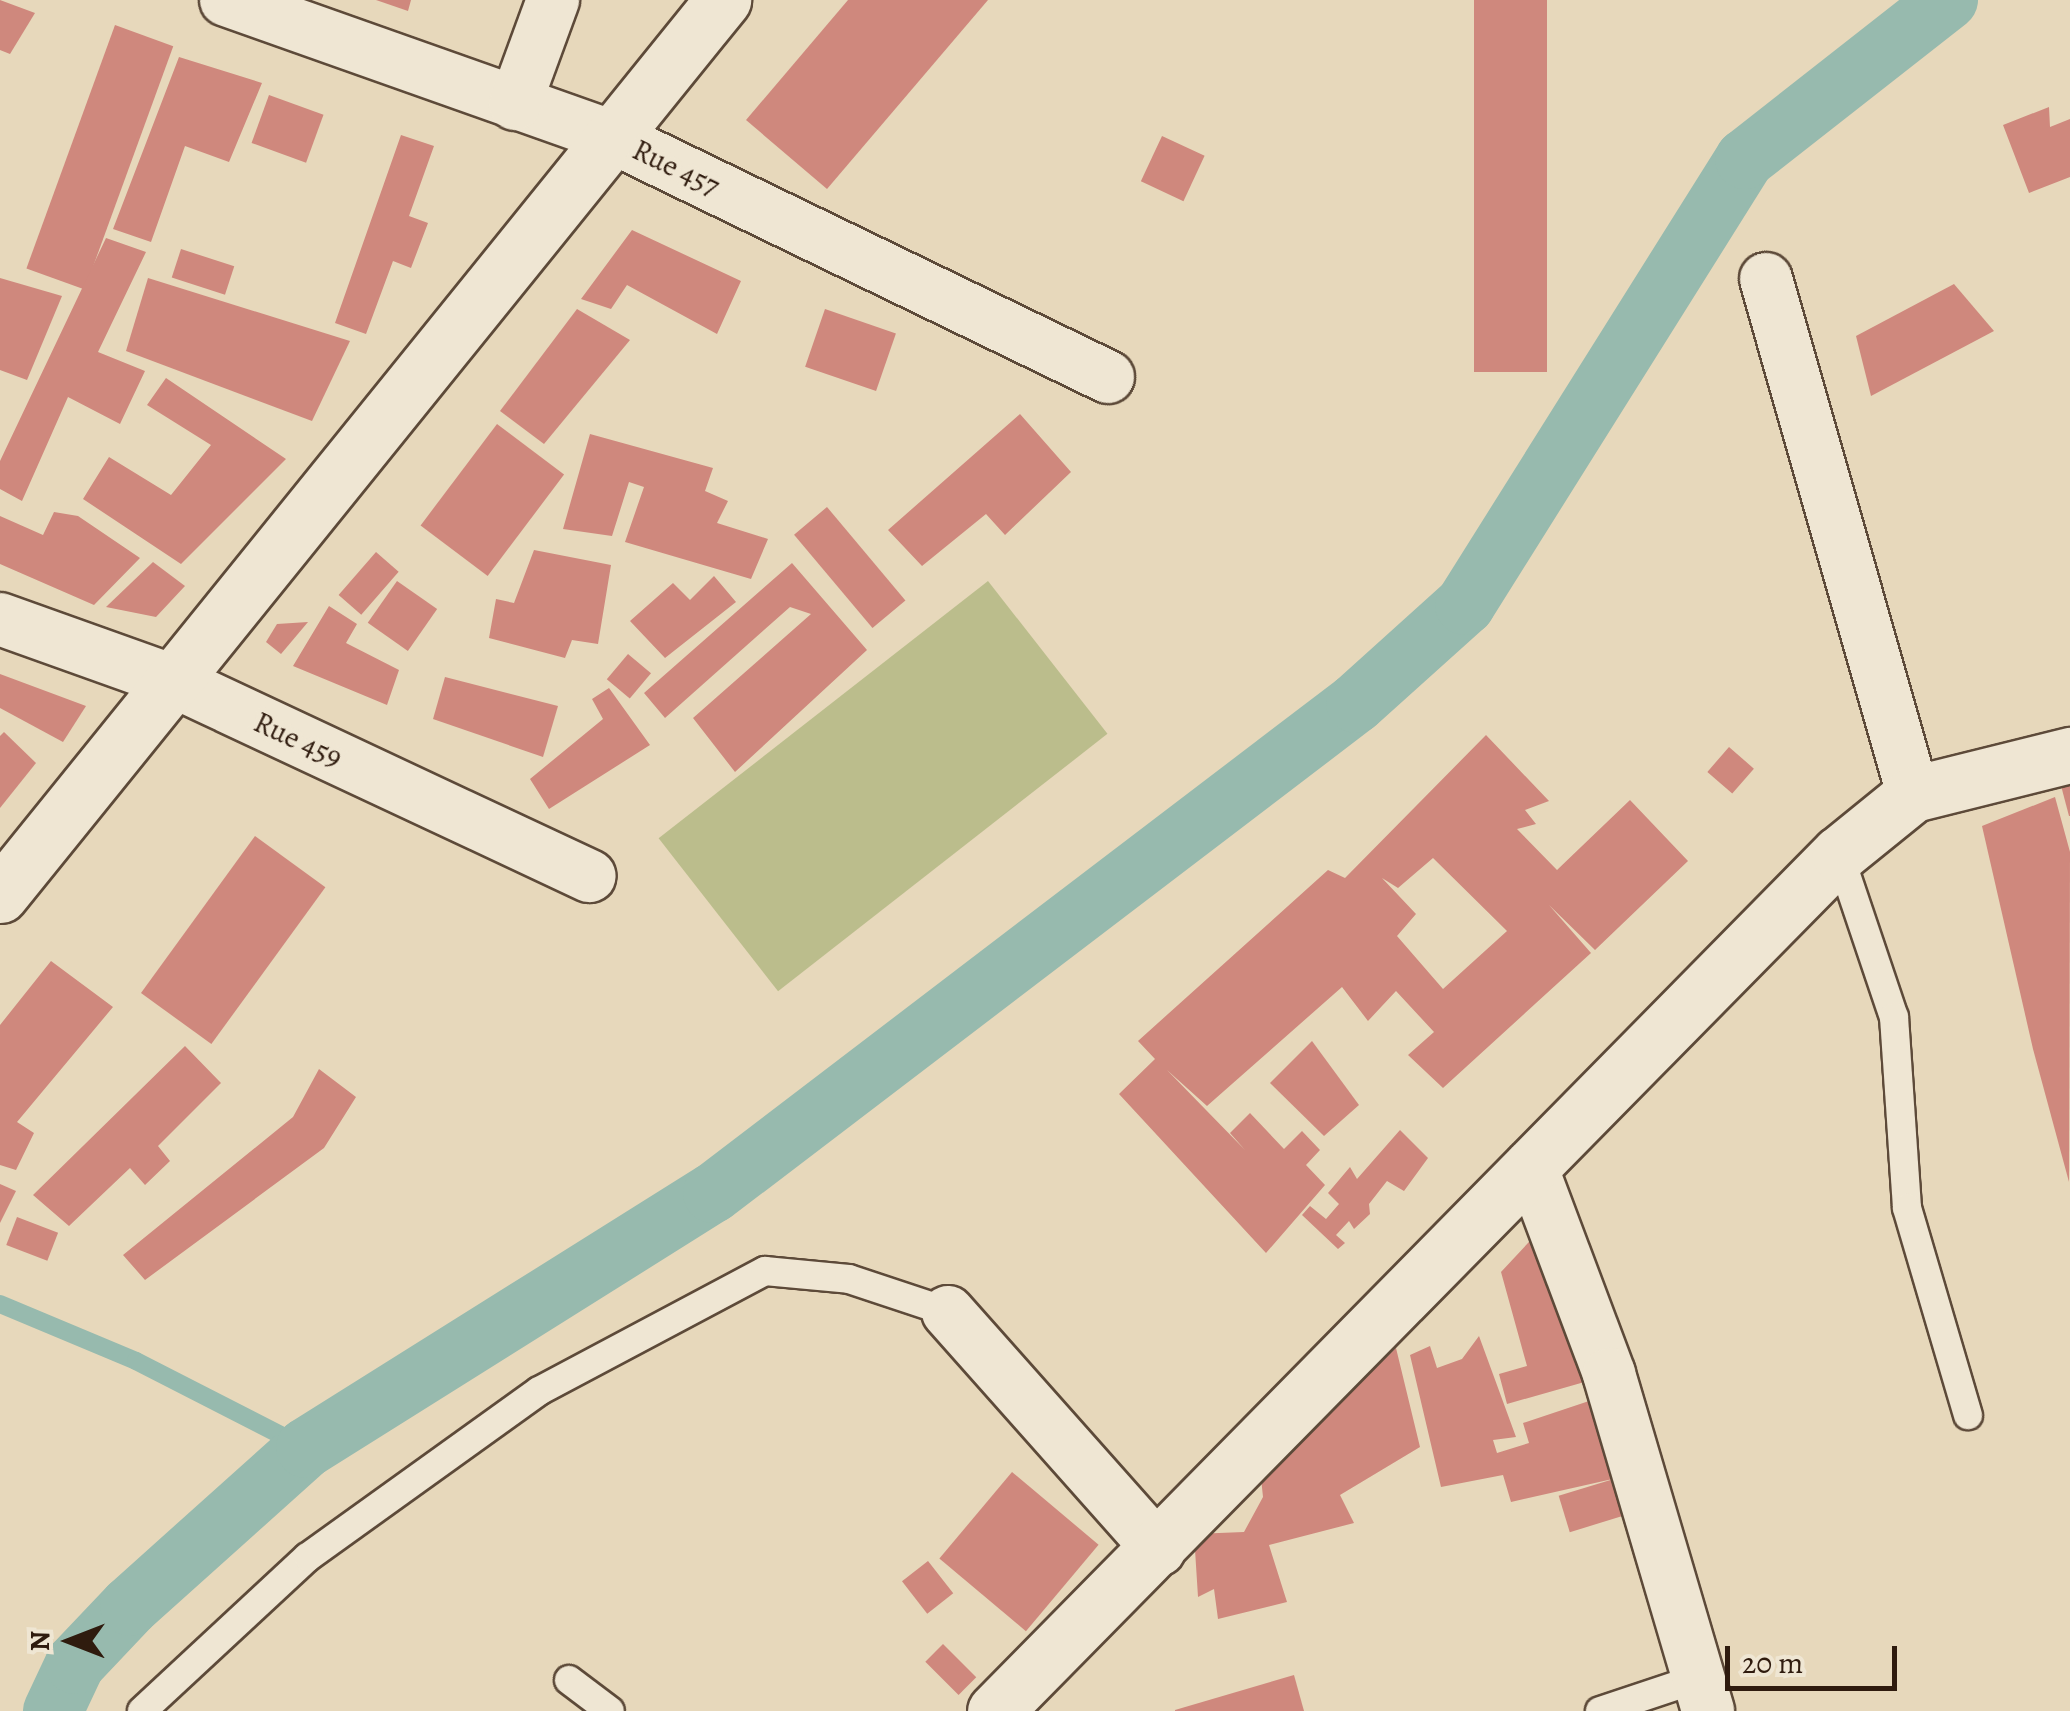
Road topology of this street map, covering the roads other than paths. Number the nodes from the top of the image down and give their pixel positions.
1 (226, 0) edge
2 (553, 0) edge
3 (723, 0) edge
4 (515, 104) junction
5 (612, 137) junction
6 (1766, 280) dead end
7 (1108, 377) dead end
8 (0, 619) edge
9 (173, 681) junction
10 (2070, 755) edge
11 (1912, 794) junction
12 (1839, 854) junction
13 (590, 876) dead end
14 (0, 895) edge
15 (1531, 1166) junction
16 (948, 1312) joint
17 (1968, 1415) dead end
18 (1159, 1550) junction
19 (569, 1680) dead end
20 (1703, 1695) edge
21 (142, 1711) edge
22 (610, 1711) edge
23 (996, 1711) edge
24 (1600, 1711) edge

1 - 4 street, Rue 457
2 - 4 street
3 - 5 main road
4 - 5 street, Rue 457
5 - 7 street, Rue 457
5 - 9 main road
6 - 11 street
8 - 9 street, Rue 459
9 - 13 street, Rue 459
9 - 14 main road
10 - 11 main road
11 - 12 main road
12 - 15 main road
12 - 17 lane
15 - 18 main road
15 - 20 street
16 - 18 street
16 - 21 lane
18 - 23 main road
19 - 22 lane
20 - 24 lane

